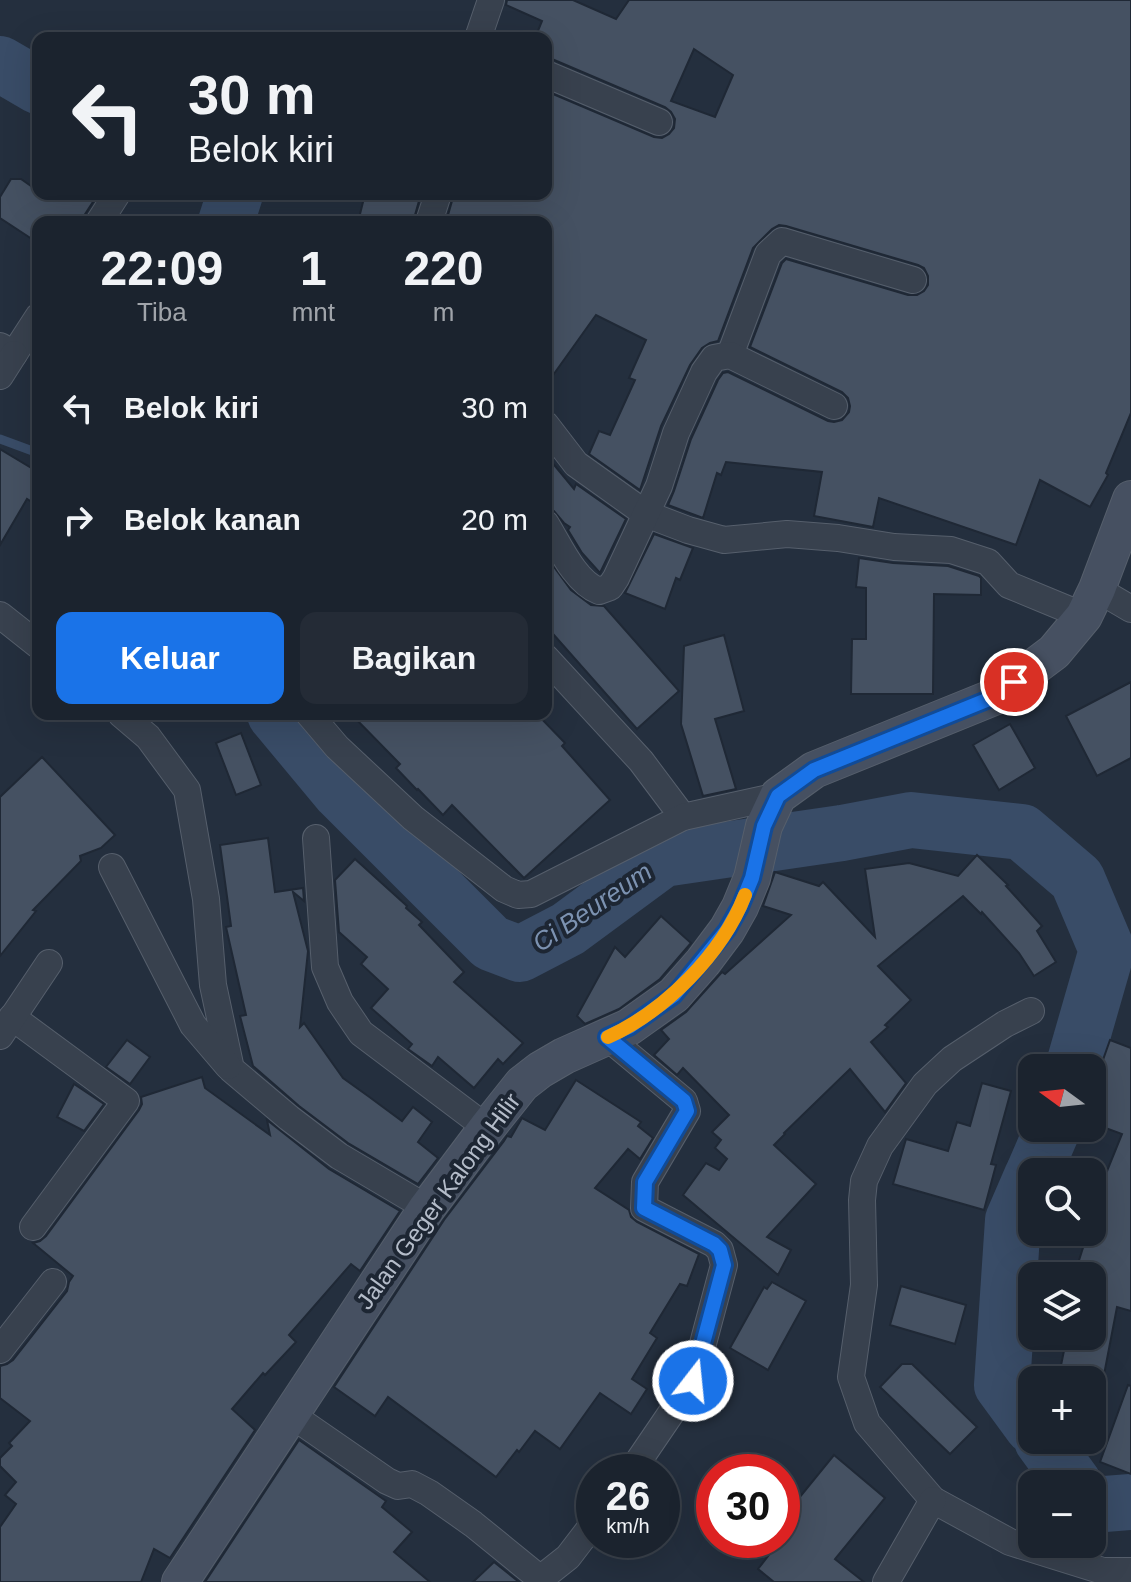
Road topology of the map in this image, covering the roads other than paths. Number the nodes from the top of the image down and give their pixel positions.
1 (491, 0) edge
2 (480, 32) edge
3 (552, 77) edge
4 (659, 122) dead end
5 (913, 280) dead end
6 (32, 325) edge
7 (730, 355) junction
8 (5, 359) edge
9 (834, 406) dead end
10 (552, 433) edge
11 (1131, 499) edge
12 (646, 514) junction
13 (552, 534) edge
14 (1090, 602) junction
15 (1131, 609) edge
16 (0, 615) edge
17 (32, 640) edge
18 (552, 665) edge
19 (128, 720) edge
20 (314, 720) edge
21 (771, 811) junction
22 (683, 817) junction
23 (316, 838) dead end
24 (112, 867) dead end
25 (49, 963) dead end
26 (1031, 1011) dead end
27 (4, 1027) edge
28 (607, 1037) junction
29 (231, 1069) junction
30 (487, 1128) junction
31 (427, 1208) junction
32 (33, 1227) dead end
33 (53, 1282) dead end
34 (0, 1350) edge
35 (290, 1414) junction
36 (643, 1454) edge
37 (933, 1500) junction
38 (576, 1547) edge
39 (1131, 1571) edge
40 (180, 1582) edge
41 (886, 1582) edge

1 - 2 street
3 - 4 street
5 - 7 street
6 - 8 street
7 - 9 street
7 - 12 street
10 - 12 street
11 - 14 main road
12 - 13 street
12 - 14 street
14 - 15 street
14 - 21 main road
16 - 17 street
18 - 22 street
19 - 29 street
20 - 22 street
21 - 22 street
21 - 28 main road, Jalan Geger Kalong Hilir
23 - 30 street
24 - 29 street
25 - 27 street
26 - 37 street
27 - 32 street
28 - 30 main road, Jalan Geger Kalong Hilir
28 - 36 street
29 - 31 street
30 - 31 main road, Jalan Geger Kalong Hilir
31 - 35 main road, Jalan Geger Kalong Hilir
33 - 34 street
35 - 38 street
35 - 40 main road, Jalan Geger Kalong Hilir
37 - 39 street
37 - 41 street

